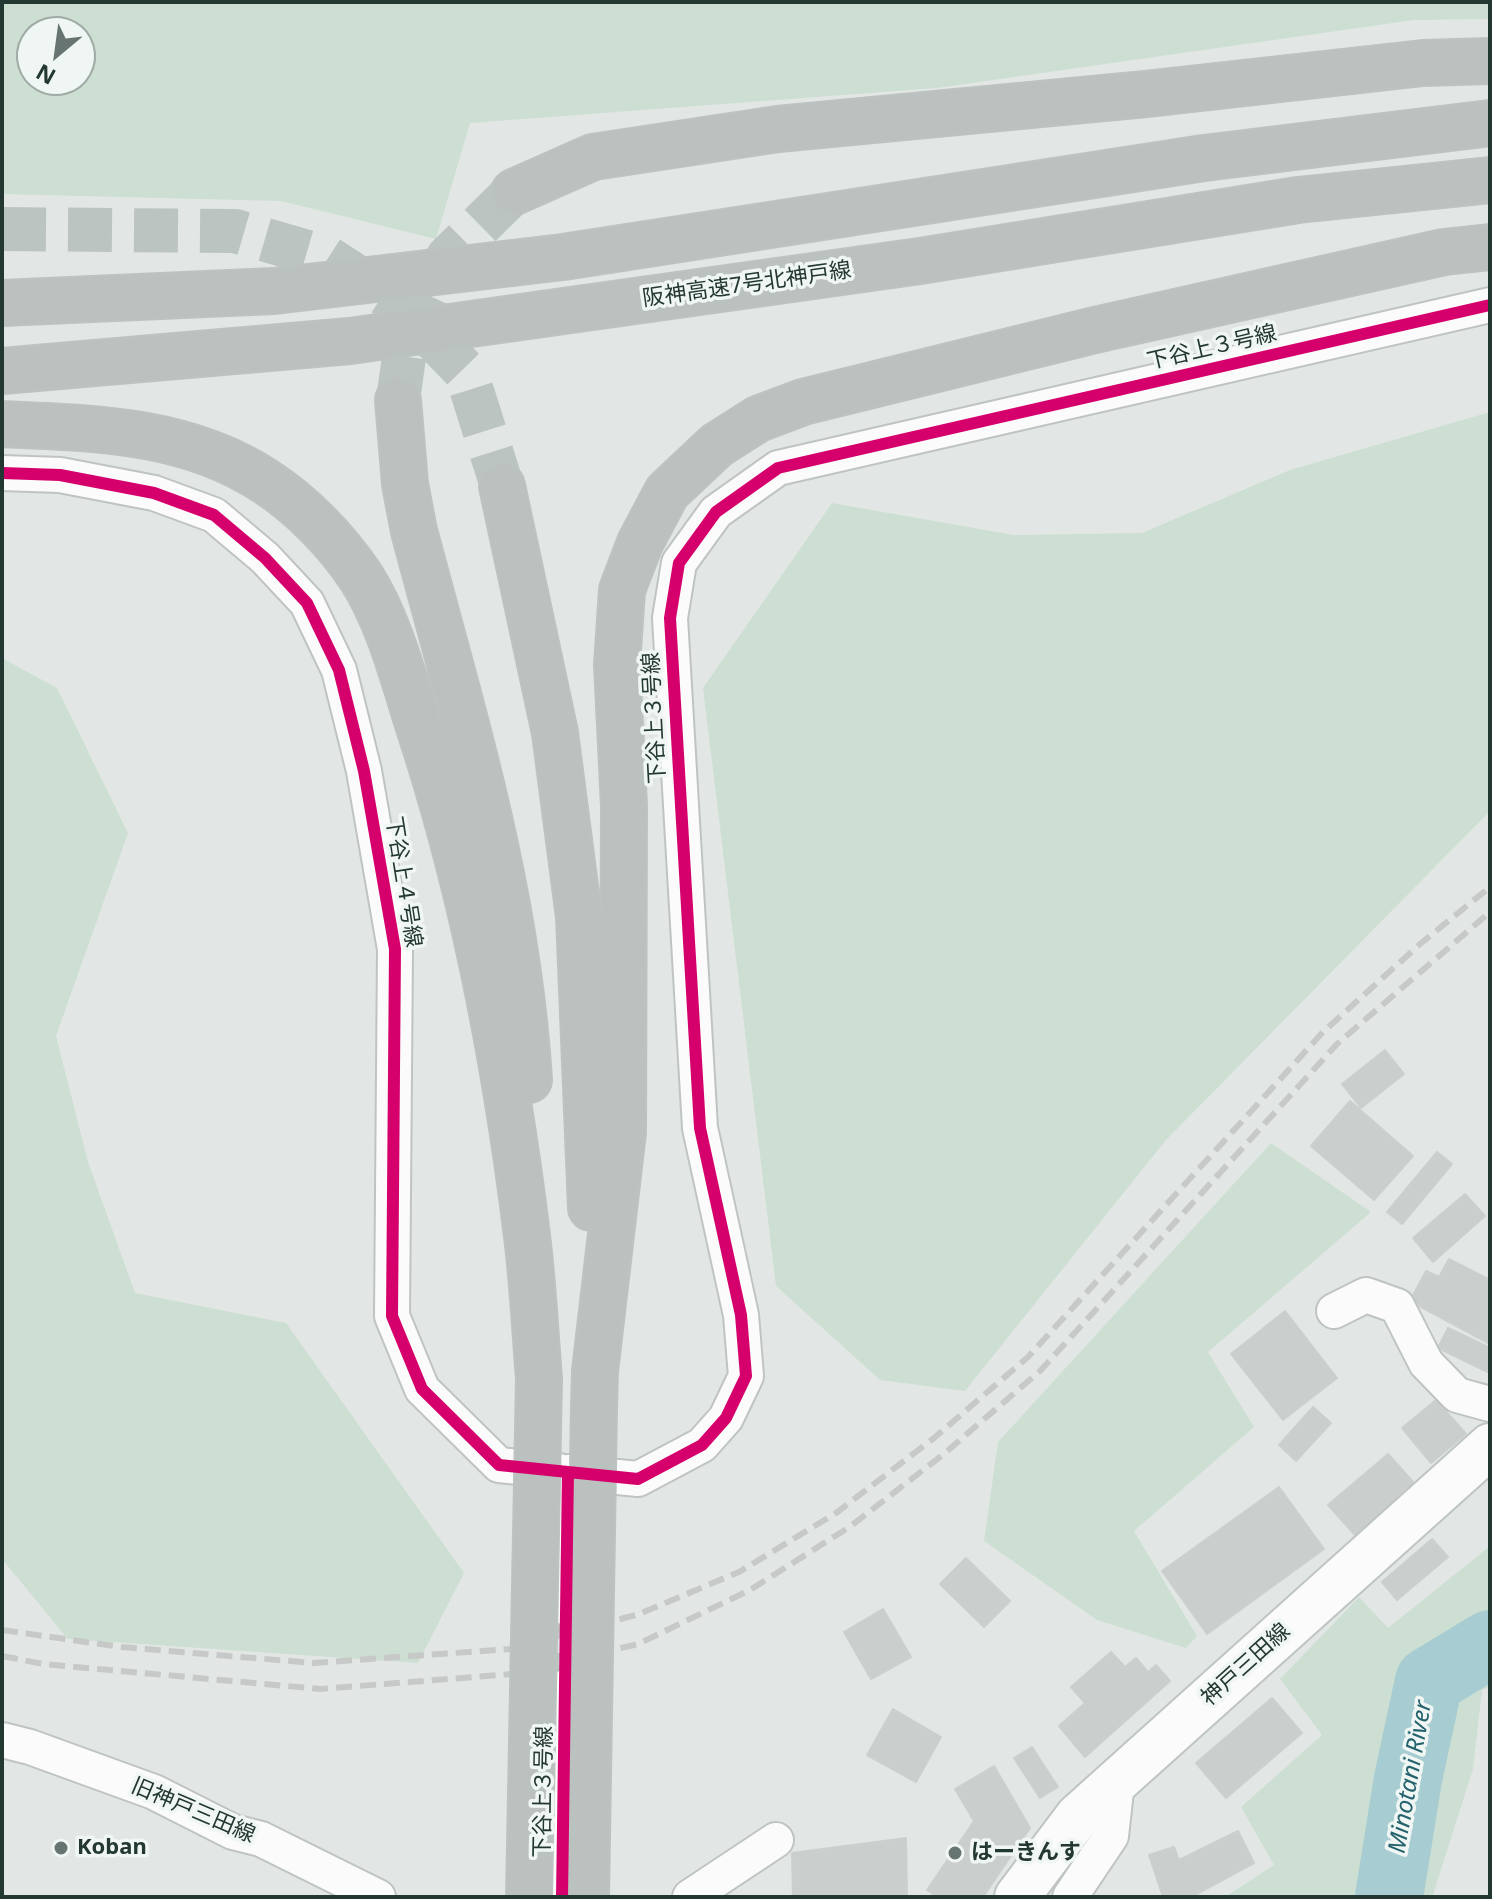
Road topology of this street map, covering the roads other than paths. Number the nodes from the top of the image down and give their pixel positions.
1 (1490, 61) edge
2 (1490, 123) edge
3 (1490, 180) edge
4 (514, 192) tunnel mouth
5 (1490, 247) edge
6 (2, 303) edge
7 (1490, 305) edge
8 (2, 371) edge
9 (398, 400) tunnel mouth
10 (2, 424) edge
11 (2, 473) edge
12 (502, 486) tunnel mouth
13 (1334, 1311) dead end
14 (539, 1378) junction
15 (595, 1389) junction
16 (1490, 1404) edge
17 (1490, 1446) edge
18 (568, 1472) junction
19 (566, 1608) tunnel mouth
20 (565, 1687) tunnel mouth
21 (2, 1740) edge
22 (1117, 1782) junction
23 (776, 1840) dead end
24 (378, 1897) edge
25 (529, 1897) edge
26 (562, 1897) edge
27 (586, 1897) edge
28 (690, 1897) edge
29 (1017, 1897) edge
30 (1070, 1897) edge

1 - 4 highway
2 - 6 highway
3 - 8 highway, 阪神高速7号北神戸線
5 - 15 highway
7 - 18 street, 下谷上３号線
9 - 14 highway
10 - 14 highway
11 - 18 street, 下谷上４号線
12 - 15 highway
13 - 16 street
14 - 25 highway, bridge
15 - 27 highway, bridge
17 - 22 street, 神戸三田線
18 - 19 street
20 - 26 street, 下谷上３号線
21 - 24 street, 旧神戸三田線
22 - 29 street, 神戸三田線
22 - 30 street
23 - 28 street

